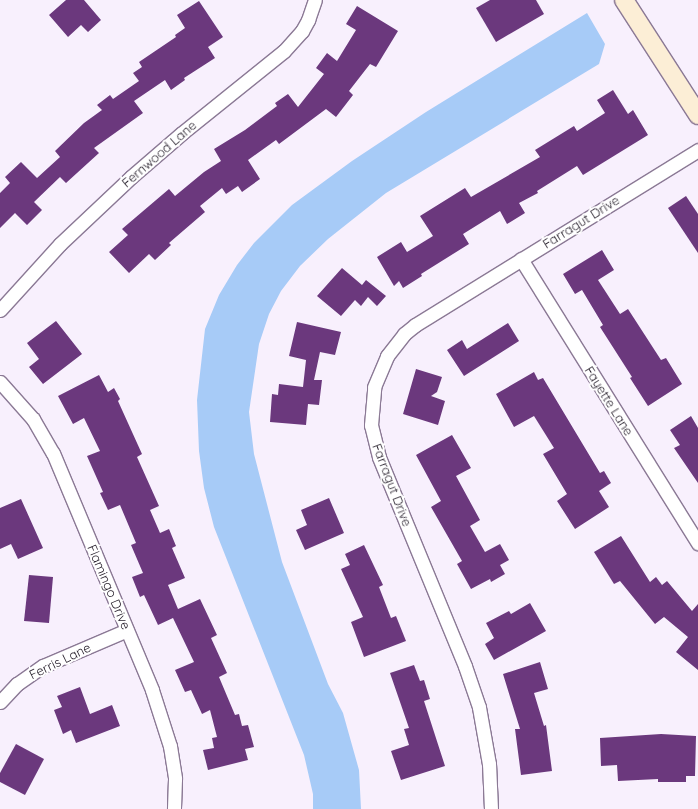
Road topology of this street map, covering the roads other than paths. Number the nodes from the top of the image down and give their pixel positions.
1 (315, 0) edge
2 (624, 0) edge
3 (698, 115) edge
4 (698, 150) edge
5 (521, 259) junction
6 (0, 310) edge
7 (0, 382) edge
8 (698, 542) edge
9 (127, 630) junction
10 (0, 702) edge
11 (174, 809) edge
12 (491, 809) edge

1 - 6 street, Fernwood Lane
2 - 3 street
4 - 5 street, Farragut Drive
5 - 8 street, Fayette Lane
5 - 12 street, Farragut Drive
7 - 9 street, Flamingo Drive
9 - 10 street, Ferris Lane
9 - 11 street, Flamingo Drive

